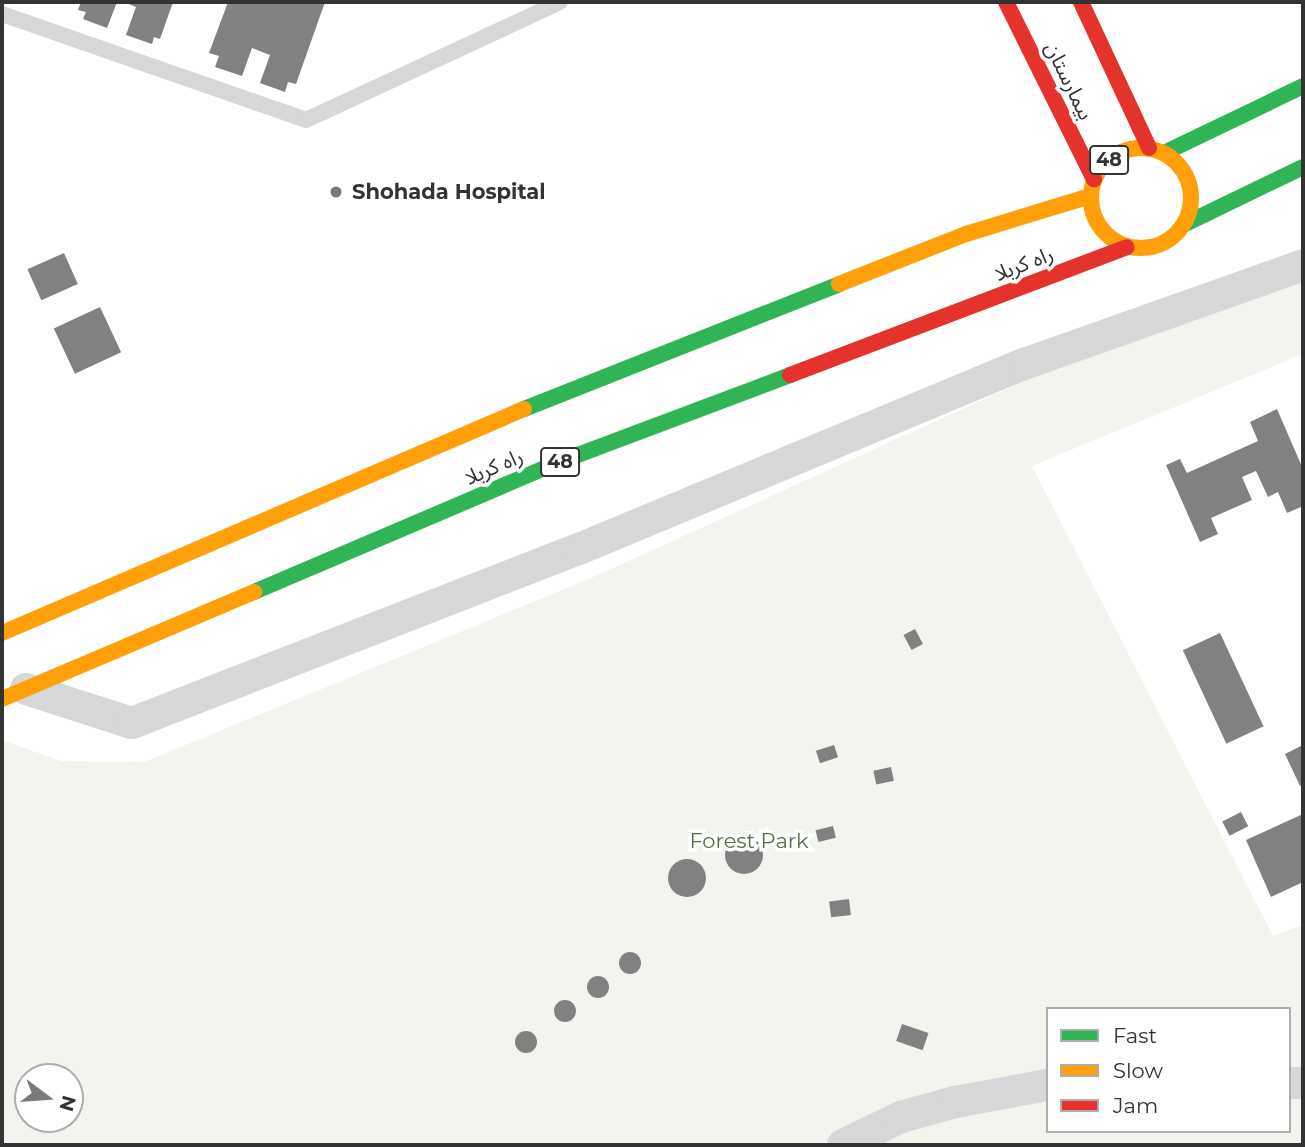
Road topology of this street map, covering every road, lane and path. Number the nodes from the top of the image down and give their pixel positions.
1 (560, 2) edge
2 (1006, 2) edge
3 (1080, 2) edge
4 (2, 14) edge
5 (1303, 86) edge
6 (1157, 150) junction
7 (1303, 167) edge
8 (1094, 179) junction
9 (1090, 196) junction
10 (1185, 224) junction
11 (1127, 247) junction
12 (1303, 265) edge
13 (2, 633) edge
14 (14, 694) edge
15 (1046, 1086) edge
16 (843, 1145) edge

1 - 4 lane
2 - 8 main road, بیمارستان
3 - 6 main road, بیمارستان
5 - 6 main road, 48
6 - 8 main road, 48
6 - 10 main road
7 - 10 main road, 48
8 - 9 main road, 48
9 - 11 main road, 48
9 - 13 main road, راه کربلا / 48
10 - 11 main road, 48
11 - 14 main road, راه کربلا / 48
12 - 14 street
15 - 16 street

